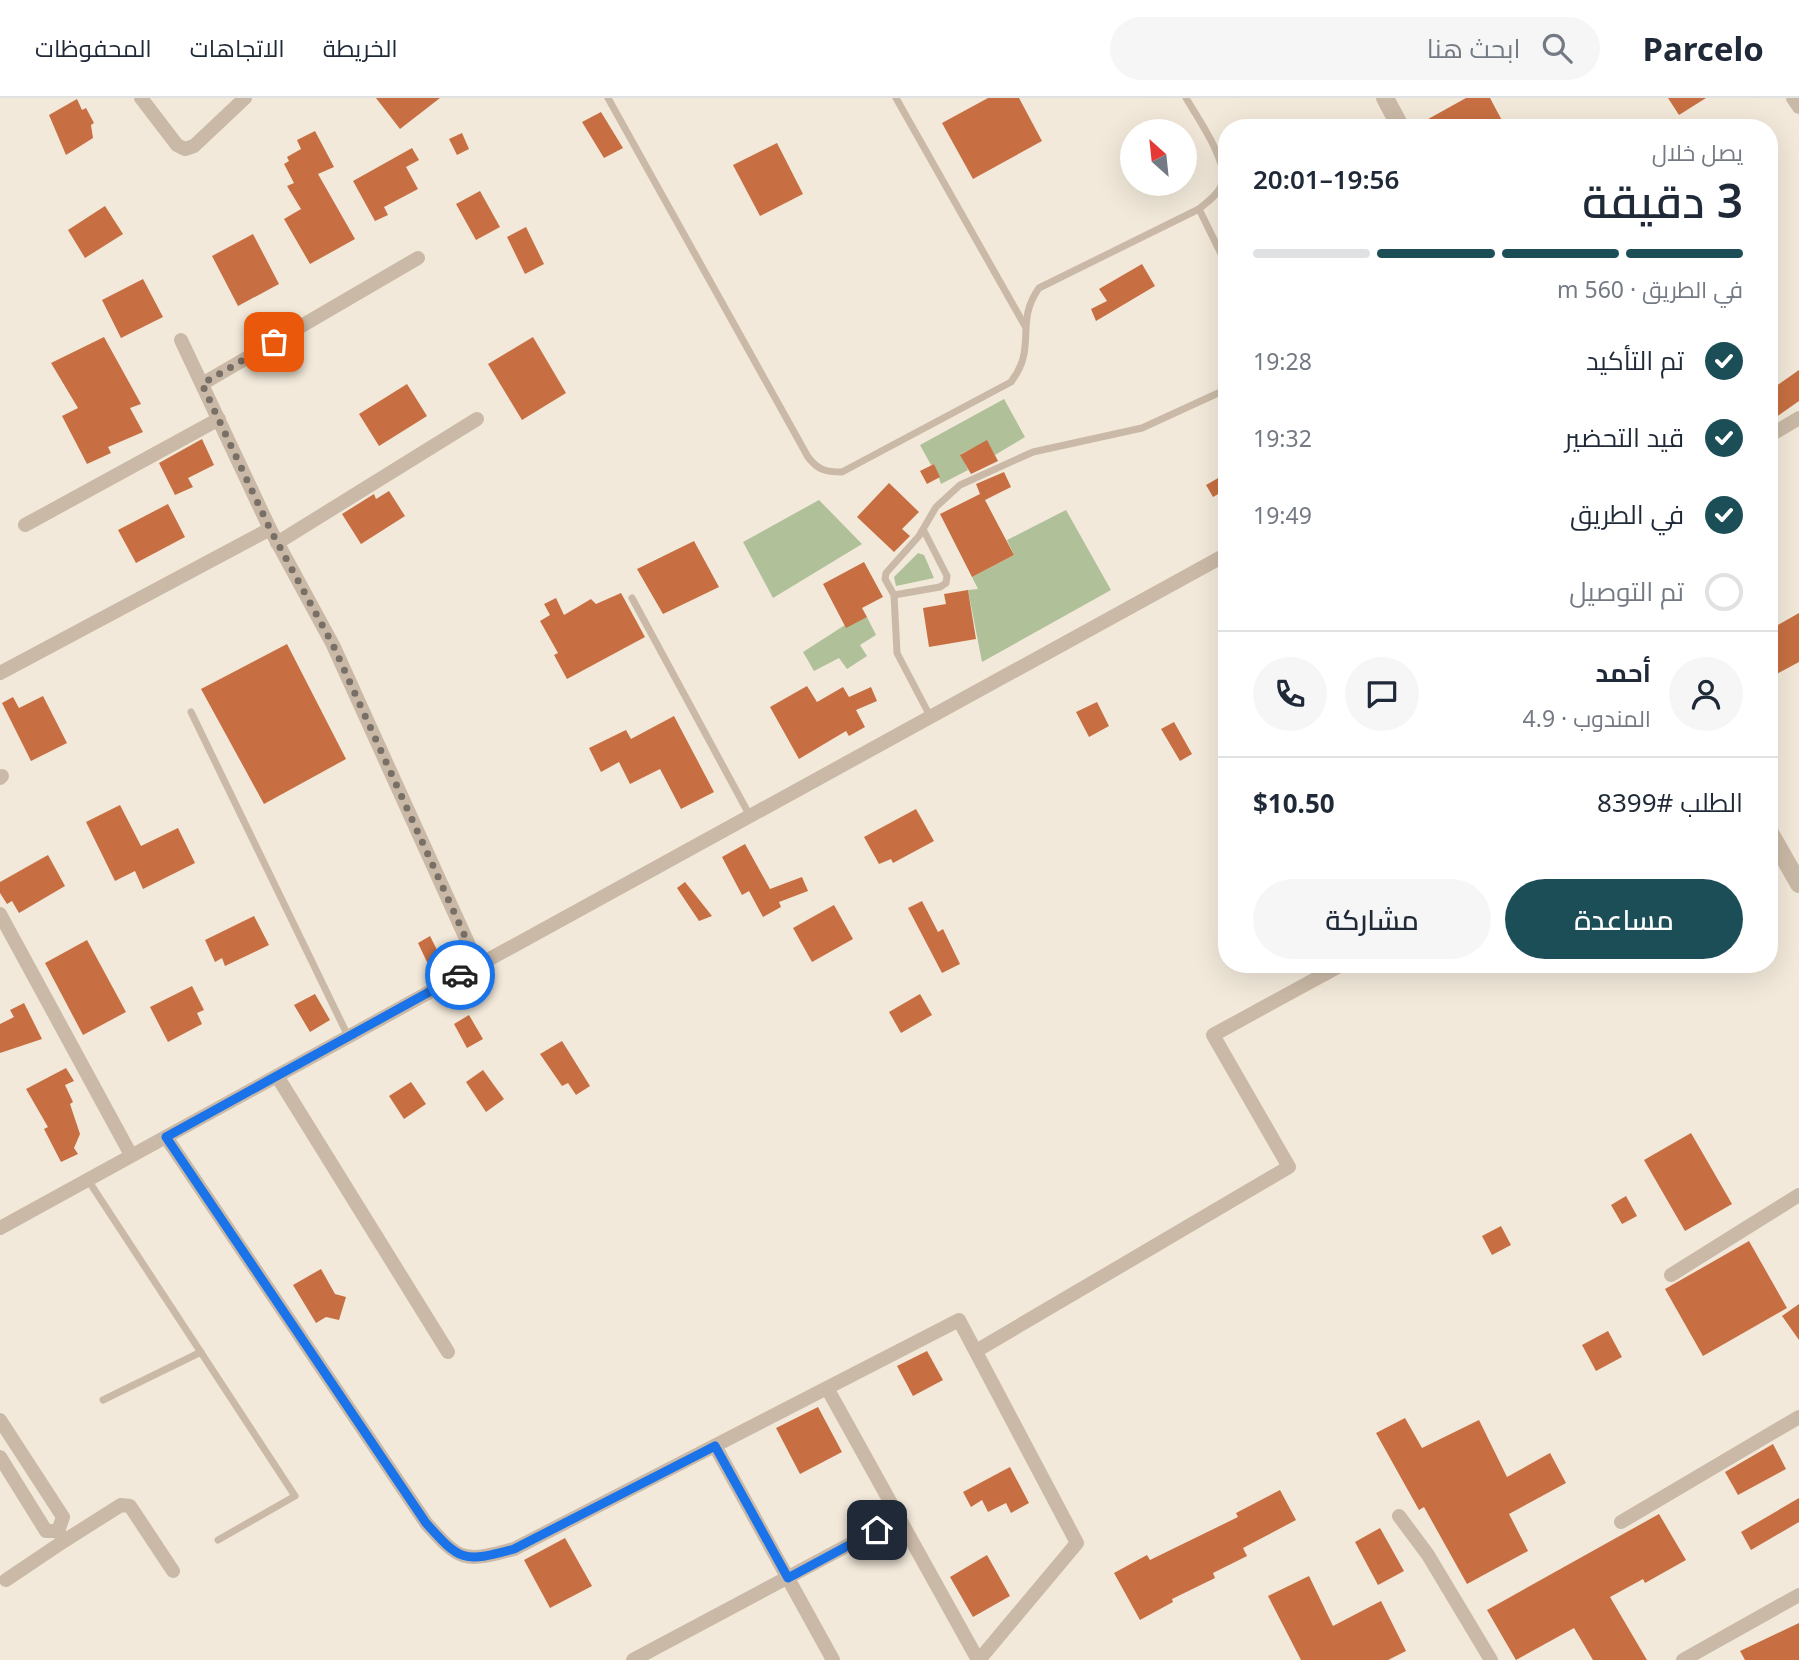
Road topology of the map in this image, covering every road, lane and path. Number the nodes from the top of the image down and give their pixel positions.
1 (141, 98) edge
2 (245, 98) edge
3 (608, 98) edge
4 (896, 98) edge
5 (1186, 98) edge
6 (1385, 98) edge
7 (1794, 98) edge
8 (1799, 107) edge
9 (1396, 119) edge
10 (1218, 157) edge
11 (1218, 189) edge
12 (1199, 209) junction
13 (1218, 248) edge
14 (418, 258) dead end
15 (1025, 327) junction
16 (181, 340) dead end
17 (202, 384) junction
18 (1218, 393) edge
19 (1799, 418) edge
20 (219, 419) junction
21 (477, 419) dead end
22 (1778, 431) edge
23 (25, 525) dead end
24 (270, 529) junction
25 (923, 529) junction
26 (277, 543) junction
27 (1218, 559) edge
28 (894, 595) junction
29 (632, 598) dead end
30 (0, 673) edge
31 (191, 712) dead end
32 (930, 717) junction
33 (750, 816) junction
34 (1778, 847) edge
35 (1799, 884) edge
36 (0, 914) edge
37 (478, 965) junction
38 (1327, 973) edge
39 (348, 1037) junction
40 (277, 1076) junction
41 (166, 1137) junction
42 (131, 1155) junction
43 (88, 1179) junction
44 (1799, 1195) edge
45 (0, 1228) edge
46 (1671, 1275) dead end
47 (976, 1351) junction
48 (201, 1352) junction
49 (448, 1352) dead end
50 (827, 1388) junction
51 (103, 1400) dead end
52 (1799, 1417) edge
53 (0, 1420) edge
54 (715, 1446) junction
55 (0, 1457) edge
56 (1399, 1517) dead end
57 (900, 1518) junction
58 (1620, 1522) dead end
59 (61, 1536) junction
60 (218, 1540) dead end
61 (173, 1571) dead end
62 (788, 1578) junction
63 (6, 1580) dead end
64 (1799, 1595) edge
65 (633, 1660) edge
66 (833, 1660) edge
67 (979, 1660) edge
68 (1491, 1660) edge
69 (1683, 1660) edge

1 - 2 street
3 - 15 lane
4 - 15 lane
5 - 10 lane
6 - 9 street
7 - 8 street
11 - 12 lane
12 - 13 lane
12 - 15 lane
14 - 17 street
16 - 17 street
17 - 20 street
18 - 25 lane
19 - 22 street
20 - 23 street
20 - 24 street
21 - 26 street
24 - 26 street
24 - 30 street
25 - 28 lane
25 - 28 lane
26 - 37 street
27 - 32 street
28 - 32 lane
29 - 33 lane
31 - 39 lane
32 - 33 street
33 - 37 street
34 - 35 street
36 - 42 street
37 - 39 street
38 - 47 street
39 - 40 street
40 - 41 street
40 - 49 street
41 - 42 street
41 - 54 street
42 - 43 street
43 - 45 street
43 - 48 lane
44 - 46 street
47 - 50 street
47 - 67 street
48 - 51 lane
48 - 60 lane
50 - 54 street
50 - 57 street
52 - 58 street
53 - 59 street
54 - 62 street
55 - 59 street
56 - 68 street
57 - 62 street
57 - 67 street
59 - 61 street
59 - 63 street
62 - 65 street
62 - 66 street
64 - 69 street

